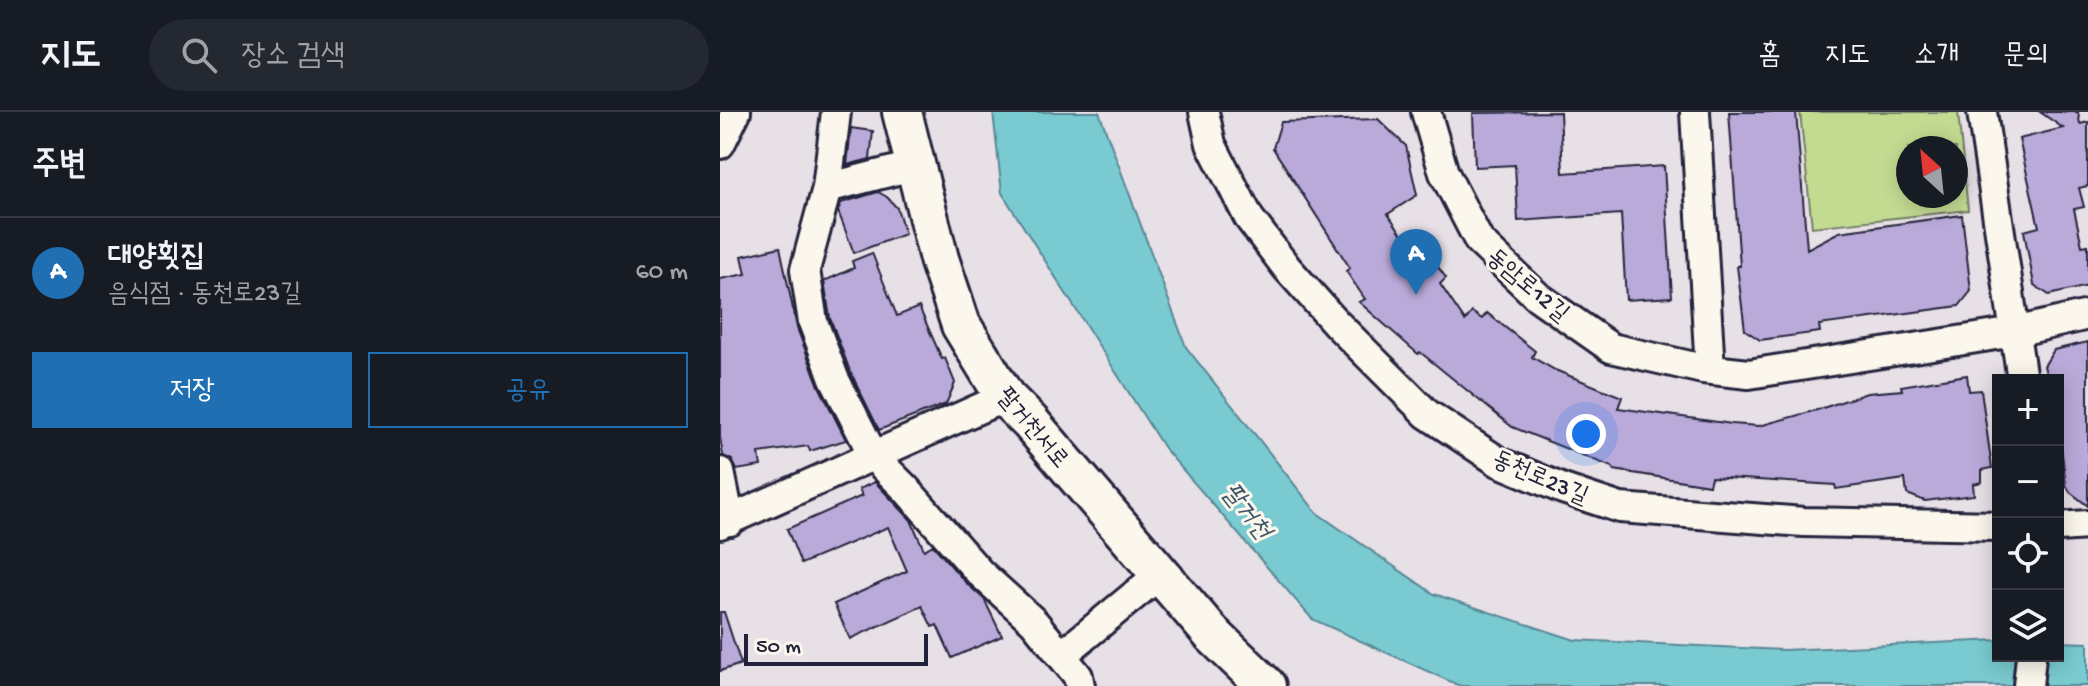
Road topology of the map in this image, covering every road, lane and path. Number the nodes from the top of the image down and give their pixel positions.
1 (736, 112) edge
2 (836, 112) edge
3 (902, 112) edge
4 (1204, 112) edge
5 (1426, 112) edge
6 (1695, 112) edge
7 (1982, 112) edge
8 (720, 144) edge
9 (916, 165) junction
10 (827, 188) junction
11 (2088, 315) edge
12 (2015, 332) junction
13 (1710, 370) junction
14 (2021, 374) edge
15 (1005, 397) junction
16 (874, 457) junction
17 (720, 472) edge
18 (725, 523) edge
19 (2088, 525) edge
20 (1992, 526) edge
21 (2064, 527) edge
22 (1160, 574) junction
23 (1062, 655) junction
24 (2030, 662) edge
25 (1080, 686) edge
26 (1266, 686) edge
27 (2028, 686) edge

1 - 8 street
2 - 10 street
3 - 9 main road, 팔거천서로
4 - 20 street, 동천로23길
5 - 13 street, 동암로12길
6 - 13 street
7 - 12 street
9 - 10 street
9 - 15 main road, 팔거천서로
10 - 16 street
11 - 12 street, 동암로12길
12 - 13 street, 동암로12길
12 - 14 street
15 - 16 street
15 - 22 main road, 팔거천서로
16 - 18 street
16 - 23 street
17 - 18 street
19 - 21 street
22 - 23 street
22 - 26 main road, 팔거천서로
23 - 25 street
24 - 27 street

